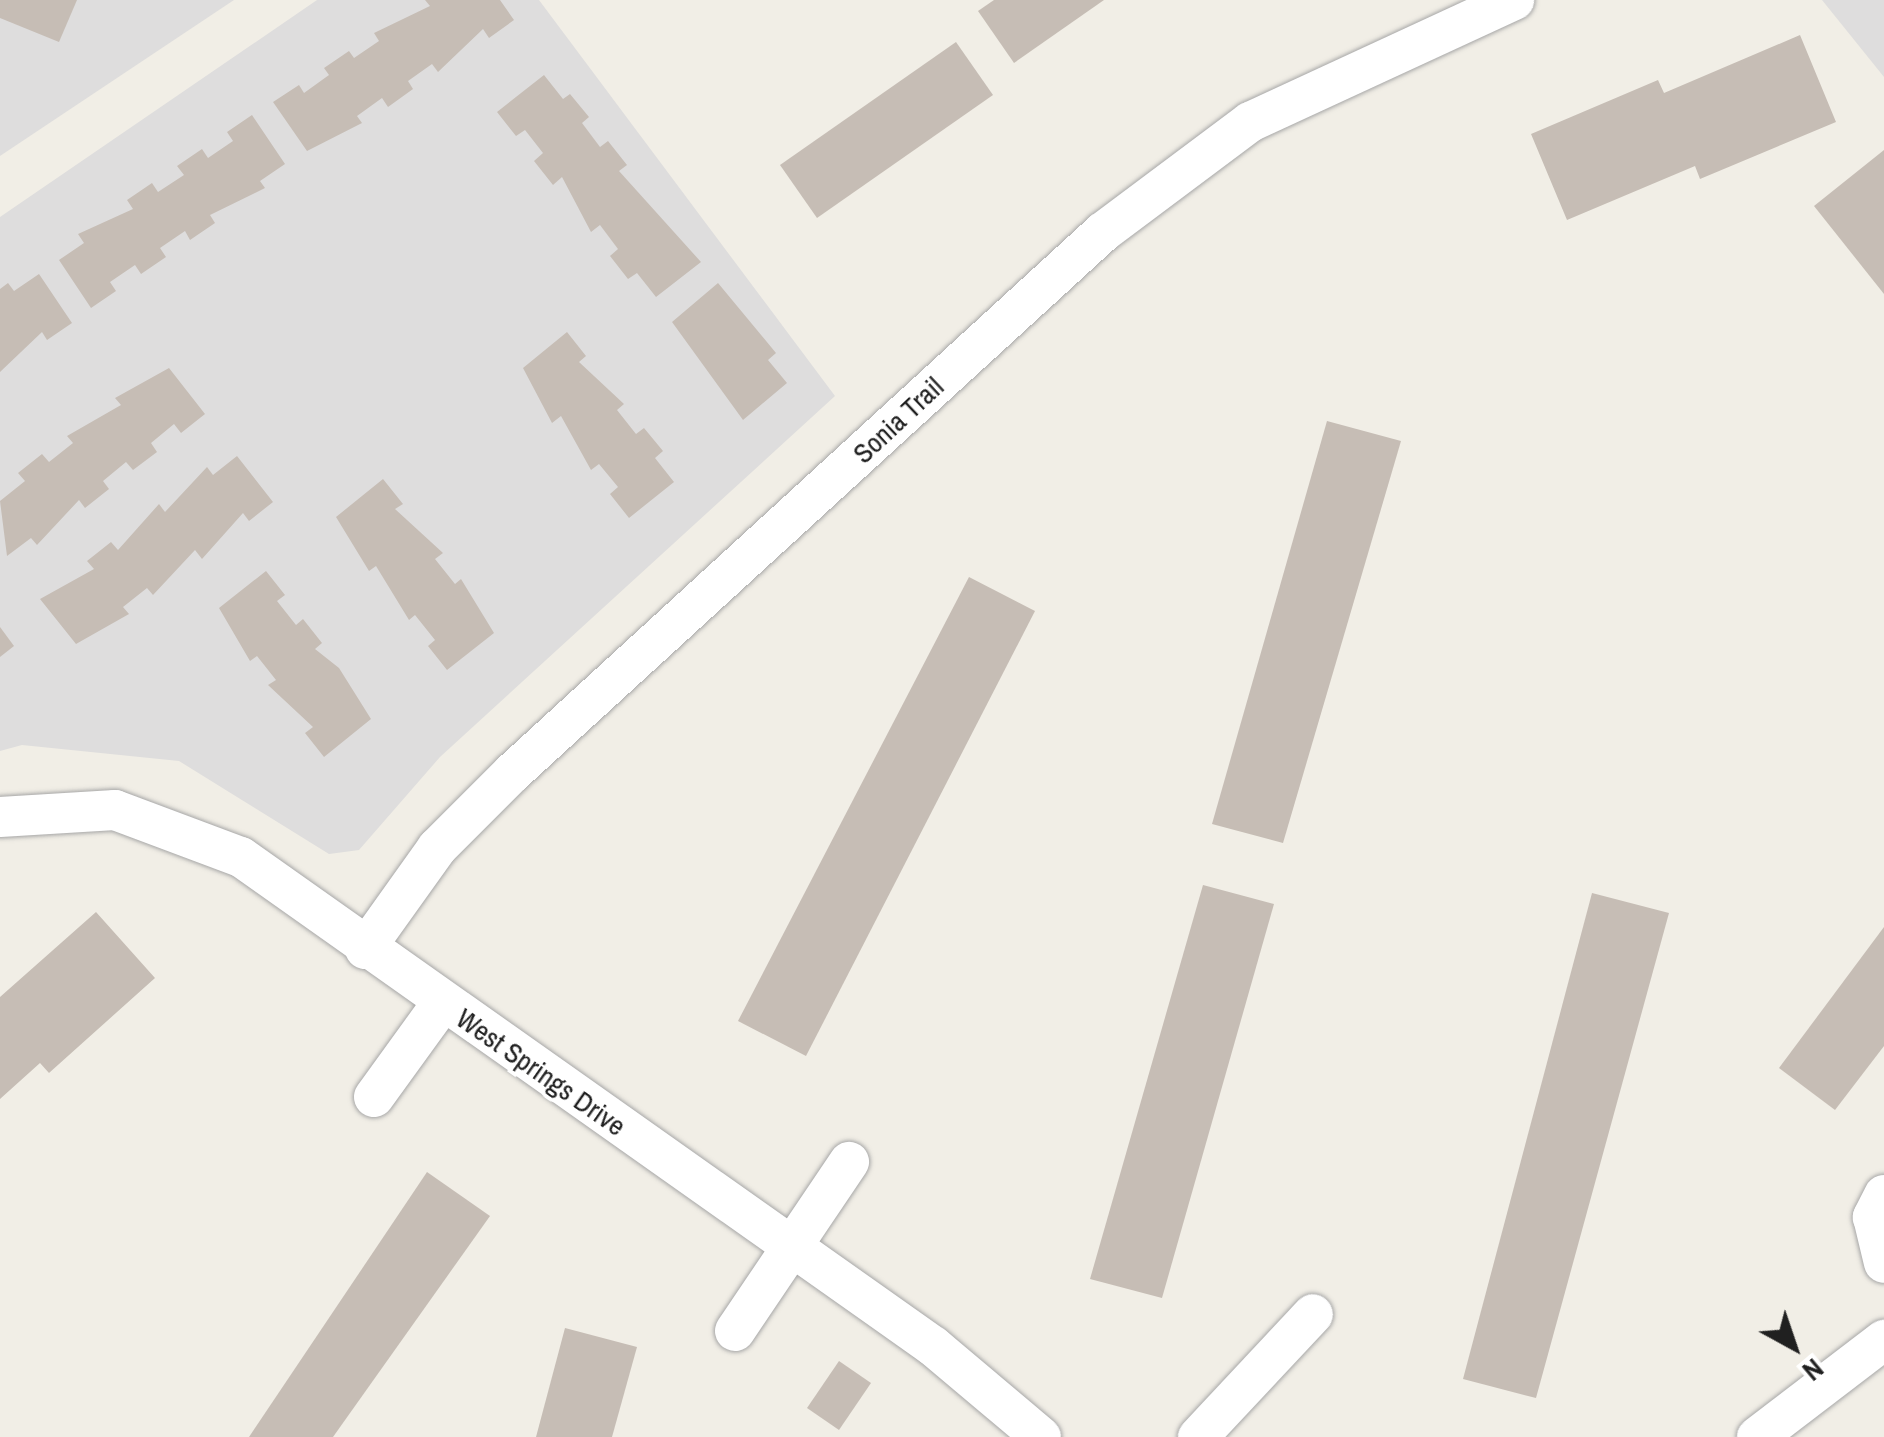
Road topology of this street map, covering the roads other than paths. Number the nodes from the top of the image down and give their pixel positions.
1 (1514, 0) edge
2 (0, 817) edge
3 (365, 949) junction
4 (442, 1003) junction
5 (374, 1097) dead end
6 (849, 1162) dead end
7 (1884, 1196) edge
8 (796, 1250) junction
9 (1884, 1263) edge
10 (1313, 1314) dead end
11 (734, 1331) dead end
12 (1884, 1340) edge
13 (1041, 1437) edge
14 (1198, 1437) edge
15 (1757, 1437) edge

1 - 3 street, Sonia Trail
2 - 3 street, West Springs Drive
3 - 4 street, West Springs Drive
4 - 5 street
4 - 8 street, West Springs Drive
6 - 8 street
7 - 9 street
8 - 11 street
8 - 13 street, West Springs Drive
10 - 14 street
12 - 15 street

